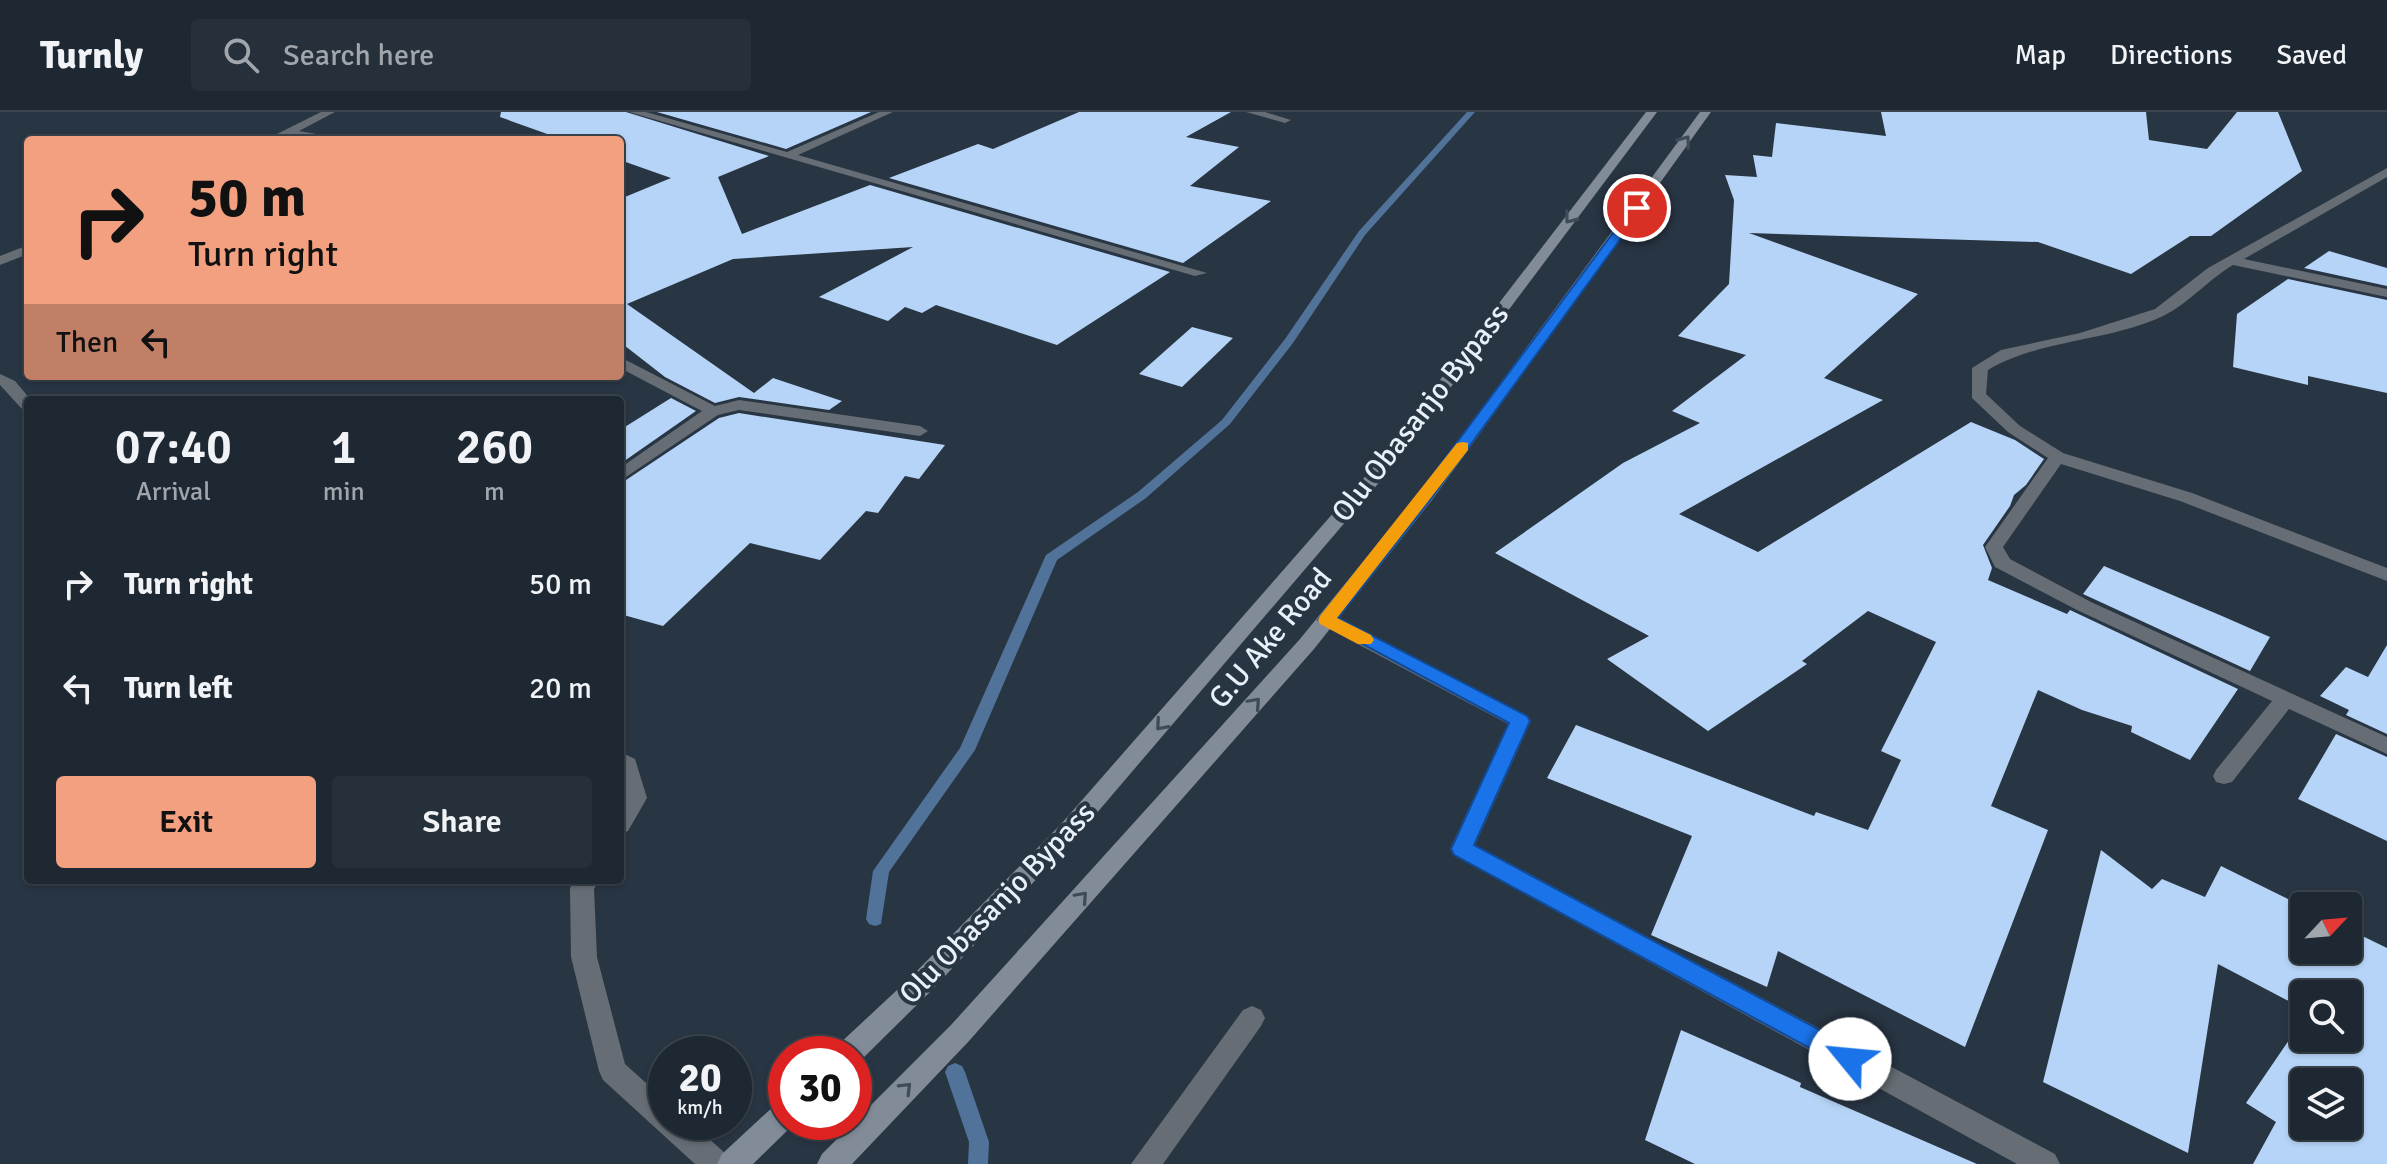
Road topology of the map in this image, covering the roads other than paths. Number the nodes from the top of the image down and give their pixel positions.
1 (330, 112) edge
2 (634, 112) edge
3 (888, 112) edge
4 (1251, 112) edge
5 (1652, 112) edge
6 (1706, 112) edge
7 (1285, 120) dead end
8 (287, 133) junction
9 (280, 136) edge
10 (312, 136) edge
11 (789, 155) junction
12 (2387, 172) edge
13 (24, 251) edge
14 (0, 261) edge
15 (2233, 261) junction
16 (1200, 273) dead end
17 (2387, 293) edge
18 (624, 364) edge
19 (0, 379) edge
20 (24, 401) edge
21 (713, 411) junction
22 (920, 431) dead end
23 (2057, 457) junction
24 (624, 473) edge
25 (2387, 575) edge
26 (1327, 620) junction
27 (2285, 699) junction
28 (2387, 746) edge
29 (624, 763) edge
30 (2224, 776) dead end
31 (624, 818) edge
32 (584, 884) edge
33 (1252, 1018) dead end
34 (867, 1036) edge
35 (648, 1102) edge
36 (768, 1130) edge
37 (690, 1140) edge
38 (716, 1164) edge
39 (732, 1164) edge
40 (832, 1164) edge
41 (1146, 1164) edge
42 (2045, 1164) edge

1 - 8 street
2 - 11 street
3 - 11 street
4 - 7 street
5 -> 34 main road, Olu Obasanjo Bypass
26 -> 6 main road, G.U Ake Road
8 - 9 street
8 - 10 street
11 - 16 street
12 - 15 street
13 - 14 street
15 - 17 street
15 - 23 street
18 - 21 street
19 - 20 street
21 - 22 street
21 - 24 street
23 - 25 street
23 - 27 street
40 -> 26 main road, G.U Ake Road
26 - 42 street
27 - 28 street
27 - 30 street
29 - 31 street
32 - 35 street
33 - 41 street
36 - 39 main road
37 - 38 street

